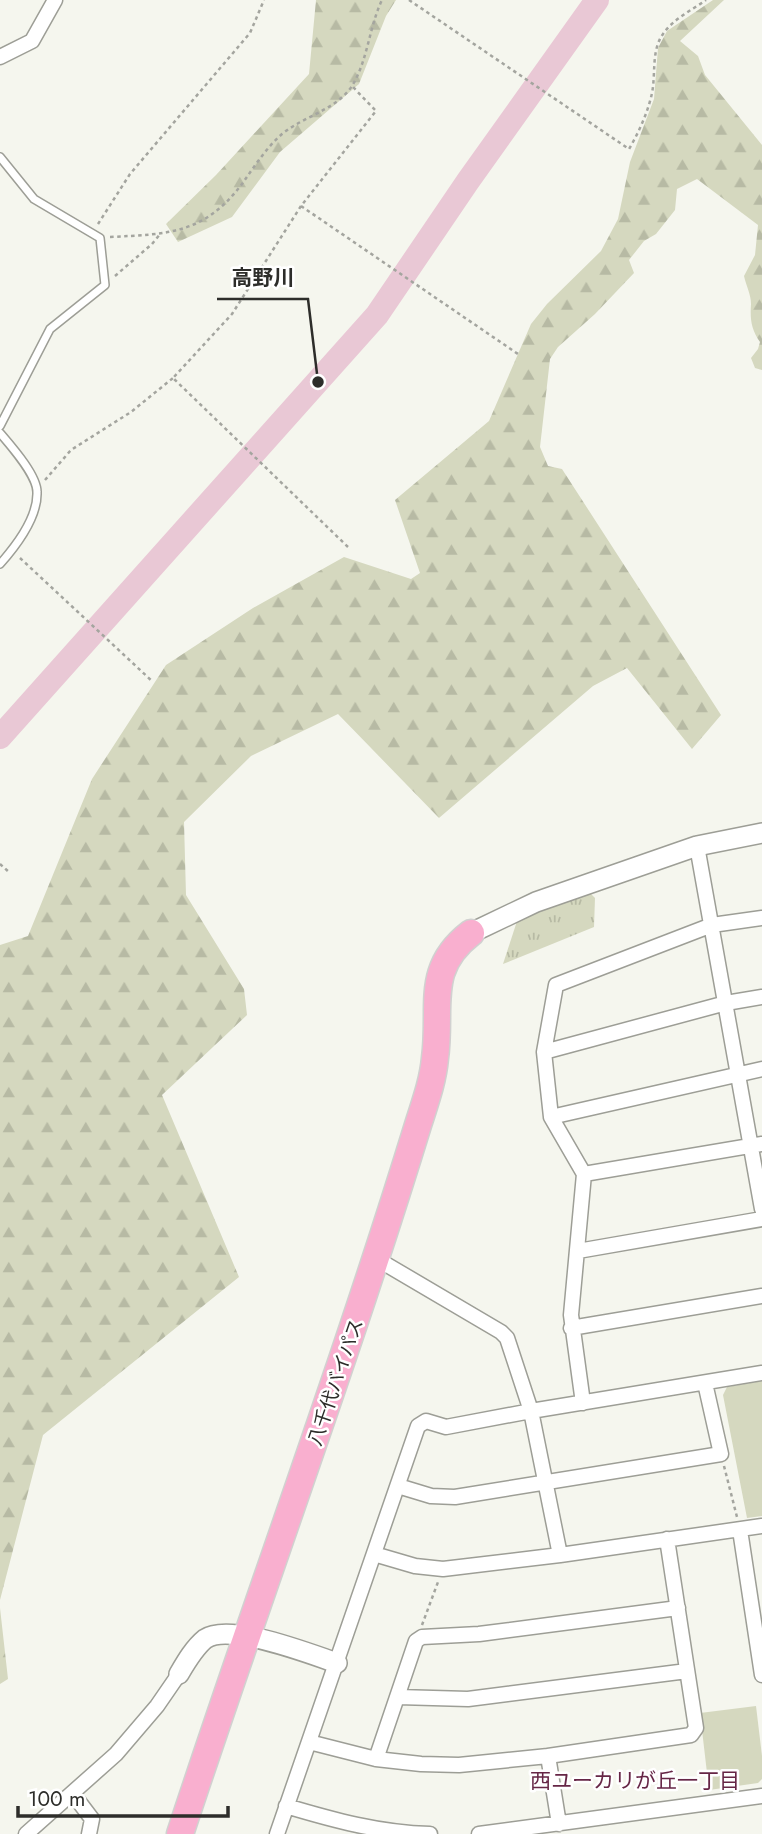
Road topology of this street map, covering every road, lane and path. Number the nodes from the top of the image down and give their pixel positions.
1 (55, 0) edge
2 (264, 0) edge
3 (382, 0) edge
4 (409, 0) edge
5 (706, 0) edge
6 (0, 57) edge
7 (352, 86) junction
8 (0, 156) edge
9 (300, 206) junction
10 (92, 232) junction
11 (161, 233) junction
12 (100, 238) junction
13 (105, 285) junction
14 (518, 354) dead end
15 (173, 378) junction
16 (0, 426) edge
17 (0, 433) edge
18 (38, 490) junction
19 (348, 547) dead end
20 (12, 551) junction
21 (0, 564) edge
22 (153, 682) dead end
23 (762, 833) edge
24 (697, 846) junction
25 (0, 864) edge
26 (10, 873) dead end
27 (762, 918) edge
28 (712, 925) junction
29 (471, 933) joint
30 (762, 998) edge
31 (726, 1003) junction
32 (544, 1052) junction
33 (762, 1069) edge
34 (738, 1073) junction
35 (551, 1117) junction
36 (756, 1144) edge
37 (584, 1174) junction
38 (762, 1209) edge
39 (762, 1219) edge
40 (579, 1251) junction
41 (377, 1259) junction
42 (762, 1296) edge
43 (571, 1328) junction
44 (762, 1373) edge
45 (705, 1383) junction
46 (583, 1403) junction
47 (531, 1411) junction
48 (721, 1454) junction
49 (545, 1481) junction
50 (398, 1486) junction
51 (762, 1526) edge
52 (740, 1530) junction
53 (667, 1539) junction
54 (374, 1554) junction
55 (560, 1555) junction
56 (439, 1578) dead end
57 (678, 1608) junction
58 (248, 1637) junction
59 (416, 1641) junction
60 (337, 1663) junction
61 (687, 1671) junction
62 (179, 1674) joint
63 (762, 1675) edge
64 (398, 1697) junction
65 (309, 1742) junction
66 (548, 1756) junction
67 (376, 1759) junction
68 (73, 1794) junction
69 (762, 1796) edge
70 (286, 1806) junction
71 (559, 1824) junction
72 (26, 1834) edge
73 (89, 1834) edge
74 (180, 1834) edge
75 (276, 1834) edge
76 (401, 1834) edge
77 (430, 1834) edge
78 (479, 1834) edge

1 - 6 street
2 - 10 path
3 - 7 path
4 - 5 path
7 - 9 path
7 - 11 path
8 - 10 lane
9 - 14 path
9 - 15 path
10 - 12 lane
11 - 12 path
11 - 13 path
12 - 13 lane
13 - 16 lane
15 - 18 path
15 - 19 path
17 - 18 lane
18 - 20 lane
20 - 21 lane
20 - 22 path
23 - 24 street
24 - 28 street
24 - 29 street
25 - 26 path
27 - 28 street
28 - 31 street
28 - 32 street
29 - 41 highway, 八千代バイパス
30 - 31 street
31 - 32 street
31 - 34 street
32 - 35 street
33 - 34 street
34 - 35 street
34 - 36 street
35 - 37 street
36 - 37 street
36 - 38 street
37 - 40 street
39 - 40 street
40 - 43 street
41 - 47 street
41 - 58 highway, 八千代バイパス
42 - 43 street
43 - 46 street
44 - 45 street
45 - 46 street
45 - 48 street
46 - 47 street
47 - 49 street
47 - 50 street
48 - 49 street
48 - 52 path
49 - 50 street
49 - 55 street
50 - 54 street
51 - 52 street
52 - 53 street
52 - 63 street
53 - 55 street
53 - 57 street
54 - 55 street
54 - 60 street
56 - 59 path
57 - 59 street
57 - 61 street
58 - 60 street
58 - 62 street
58 - 74 highway, 八千代バイパス
59 - 64 street
60 - 65 street
61 - 64 street
61 - 66 street
62 - 68 street
64 - 67 street
65 - 67 street
65 - 70 street
66 - 67 street
66 - 71 street
68 - 72 street
68 - 73 street
69 - 71 street
70 - 75 street
70 - 76 street
71 - 78 street
76 - 77 street

